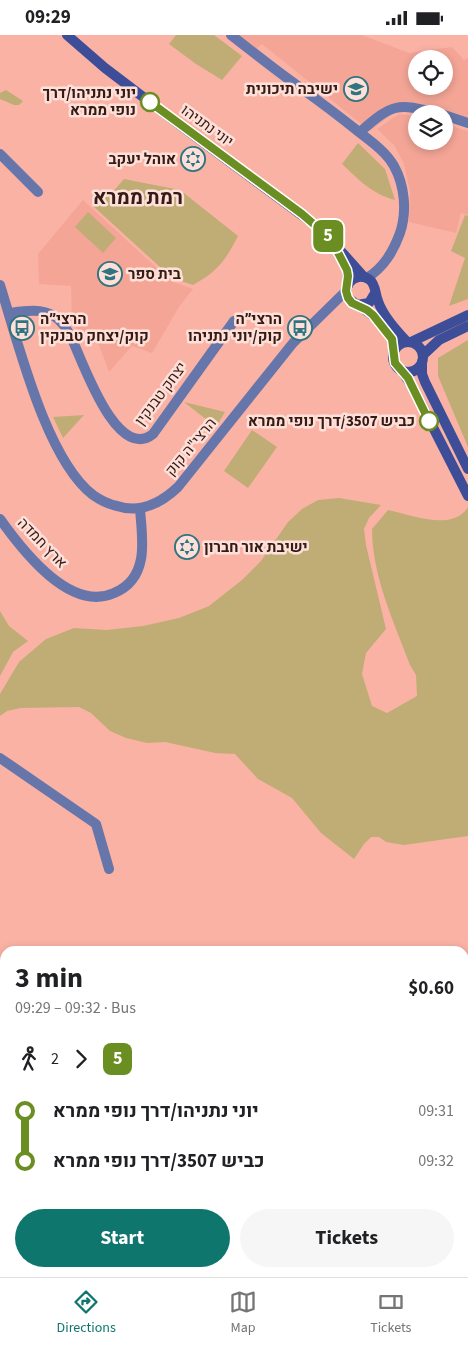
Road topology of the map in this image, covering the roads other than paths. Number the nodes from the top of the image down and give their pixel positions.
1 (67, 35) edge
2 (231, 35) edge
3 (408, 106) edge
4 (453, 118) edge
5 (468, 123) edge
6 (360, 132) junction
7 (0, 154) edge
8 (38, 192) dead end
9 (331, 239) junction
10 (382, 265) junction
11 (366, 278) junction
12 (0, 285) edge
13 (347, 288) junction
14 (375, 291) junction
15 (355, 304) junction
16 (9, 313) junction
17 (322, 315) junction
18 (468, 315) edge
19 (234, 321) dead end
20 (468, 327) edge
21 (409, 342) junction
22 (394, 353) junction
23 (423, 358) junction
24 (402, 371) junction
25 (468, 469) edge
26 (468, 496) edge
27 (140, 509) junction
28 (0, 519) edge
29 (0, 758) edge
30 (109, 869) dead end

1 - 9 street, יוני נתניהו
2 - 6 street
3 - 6 street
4 - 5 street
6 - 10 street
7 - 8 street
9 - 11 street, יוני נתניהו
9 - 13 street, יוני נתניהו
10 - 11 street
10 - 14 street
11 - 13 street
11 - 14 street
12 - 16 street
13 - 15 street
13 - 17 street, הרצי"ה קוק
14 - 15 street
14 - 21 street
15 - 17 street, הרצי"ה קוק
15 - 22 street
16 - 19 street, יצחק טבנקין
16 - 27 street
17 - 27 street, הרצי"ה קוק
18 - 21 street
20 - 23 street
21 - 22 street
21 - 23 street
22 - 24 street
23 - 24 street
23 - 25 street
24 - 26 street
27 - 28 street, ארץ חמדה
29 - 30 street

